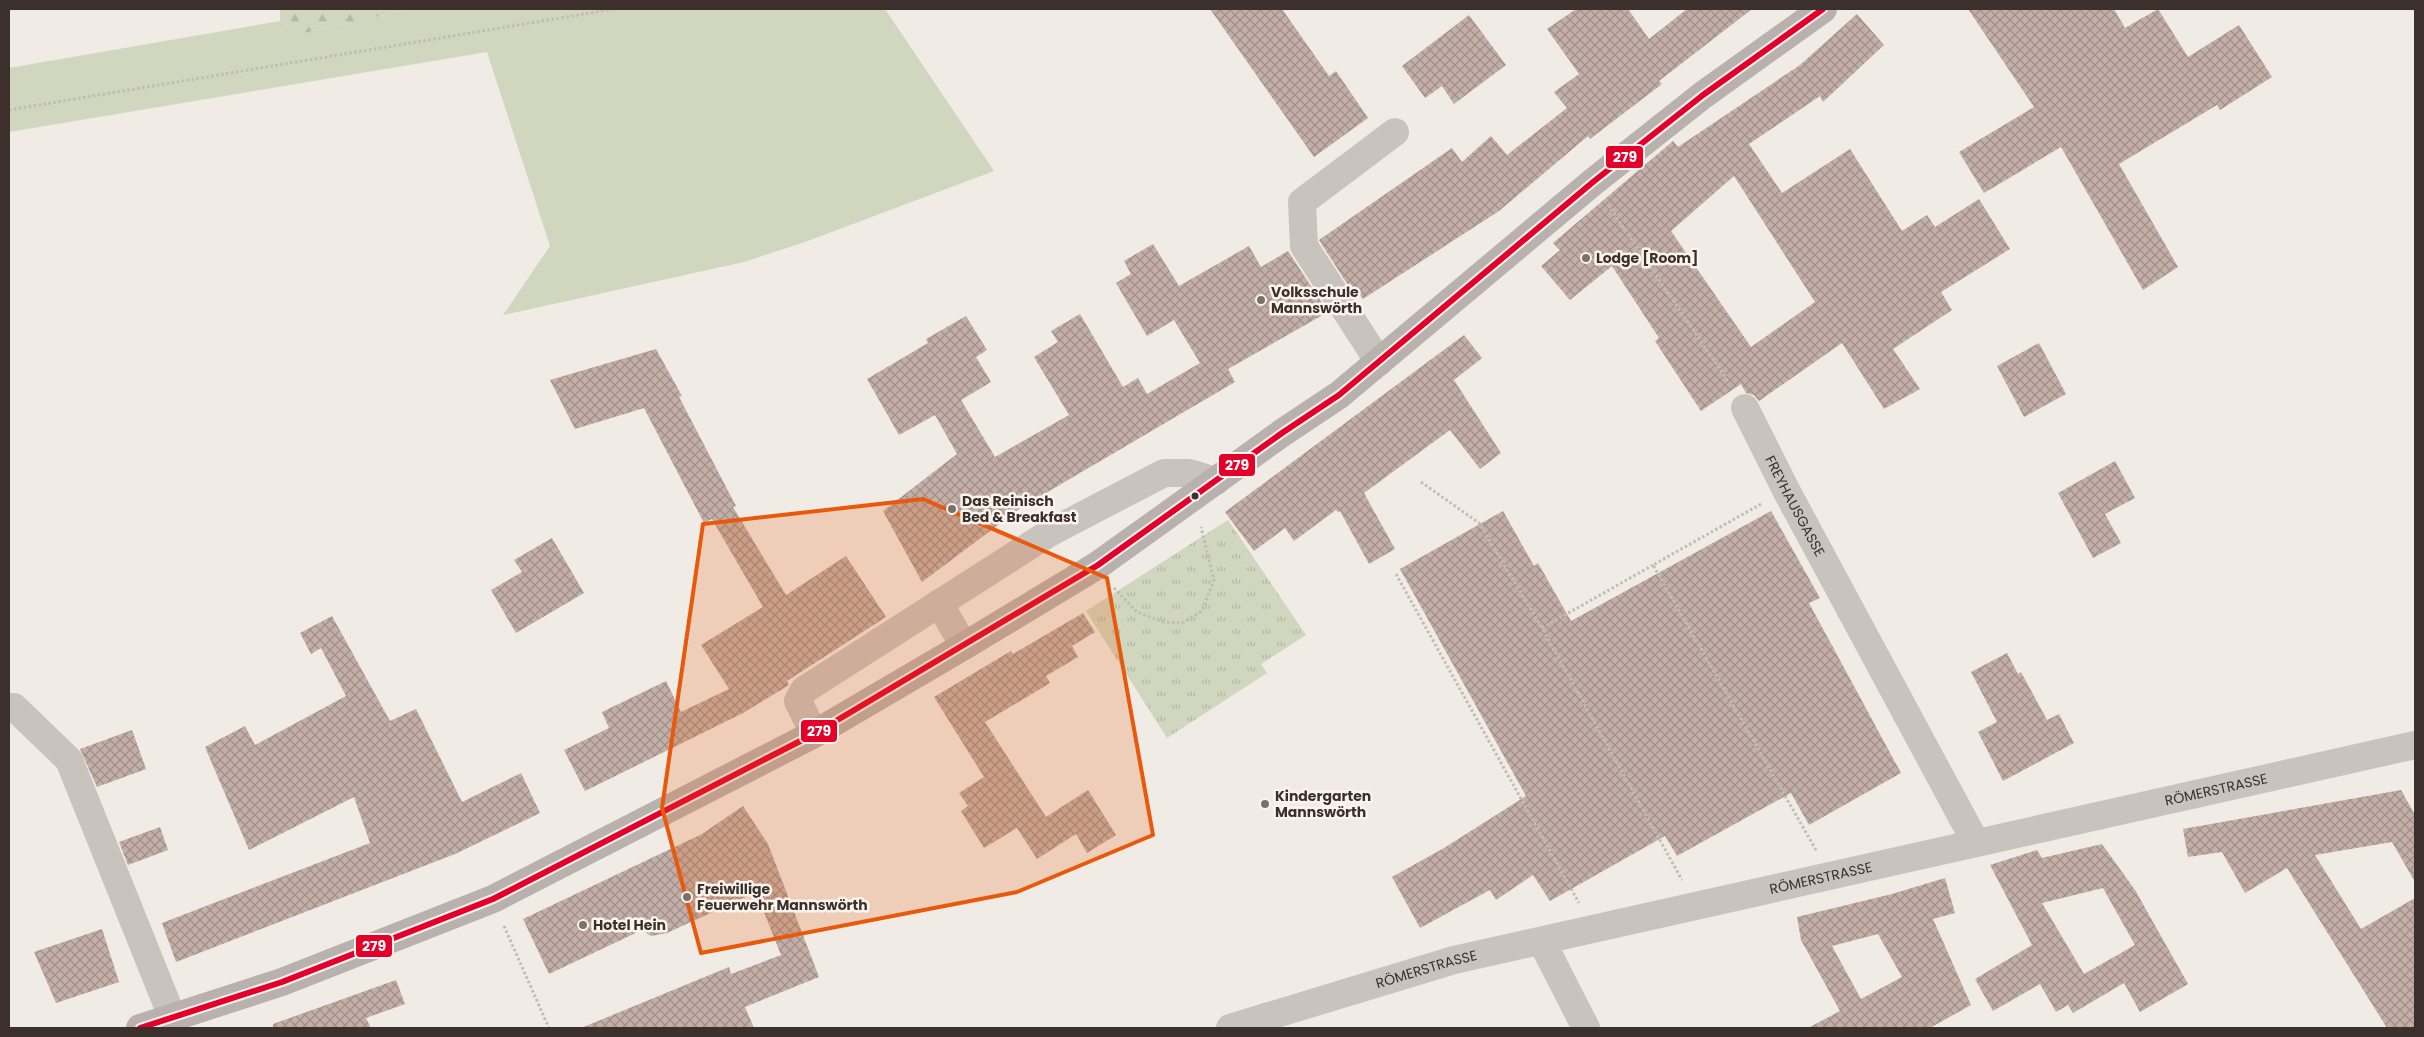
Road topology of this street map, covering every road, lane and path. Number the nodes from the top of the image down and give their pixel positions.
1 (614, 9) edge
2 (1816, 11) edge
3 (9, 110) edge
4 (1395, 132) dead end
5 (1593, 182) junction
6 (1379, 362) junction
7 (1745, 408) joint
8 (1216, 481) junction
9 (1421, 482) dead end
10 (1786, 490) junction
11 (1185, 504) junction
12 (1098, 565) junction
13 (1653, 565) junction
14 (1396, 574) dead end
15 (939, 603) junction
16 (1542, 628) junction
17 (964, 646) junction
18 (14, 707) dead end
19 (814, 734) junction
20 (2415, 745) edge
21 (1976, 843) junction
22 (1831, 876) junction
23 (492, 899) junction
24 (1697, 907) junction
25 (1594, 930) junction
26 (1542, 942) junction
27 (173, 1018) junction
28 (140, 1028) edge
29 (548, 1028) edge
30 (1230, 1028) edge
31 (1586, 1028) edge

1 - 3 path
2 - 5 main road
4 - 6 street
5 - 6 main road
5 - 7 path
6 - 8 main road
7 - 10 street, FREYHAUSGASSE
8 - 11 main road
8 - 15 street
9 - 16 path
10 - 13 path
10 - 21 street, FREYHAUSGASSE
11 - 12 main road
11 - 12 path
12 - 17 main road
13 - 16 path
13 - 22 path
14 - 25 path
15 - 17 street
15 - 19 street
16 - 24 path
17 - 19 main road
18 - 27 street
19 - 23 main road
20 - 21 street, RÖMERSTRASSE
21 - 22 street, RÖMERSTRASSE
22 - 24 street, RÖMERSTRASSE
23 - 27 main road
23 - 29 path
24 - 25 street, RÖMERSTRASSE
25 - 26 street, RÖMERSTRASSE
26 - 30 street, RÖMERSTRASSE
26 - 31 street
27 - 28 main road

